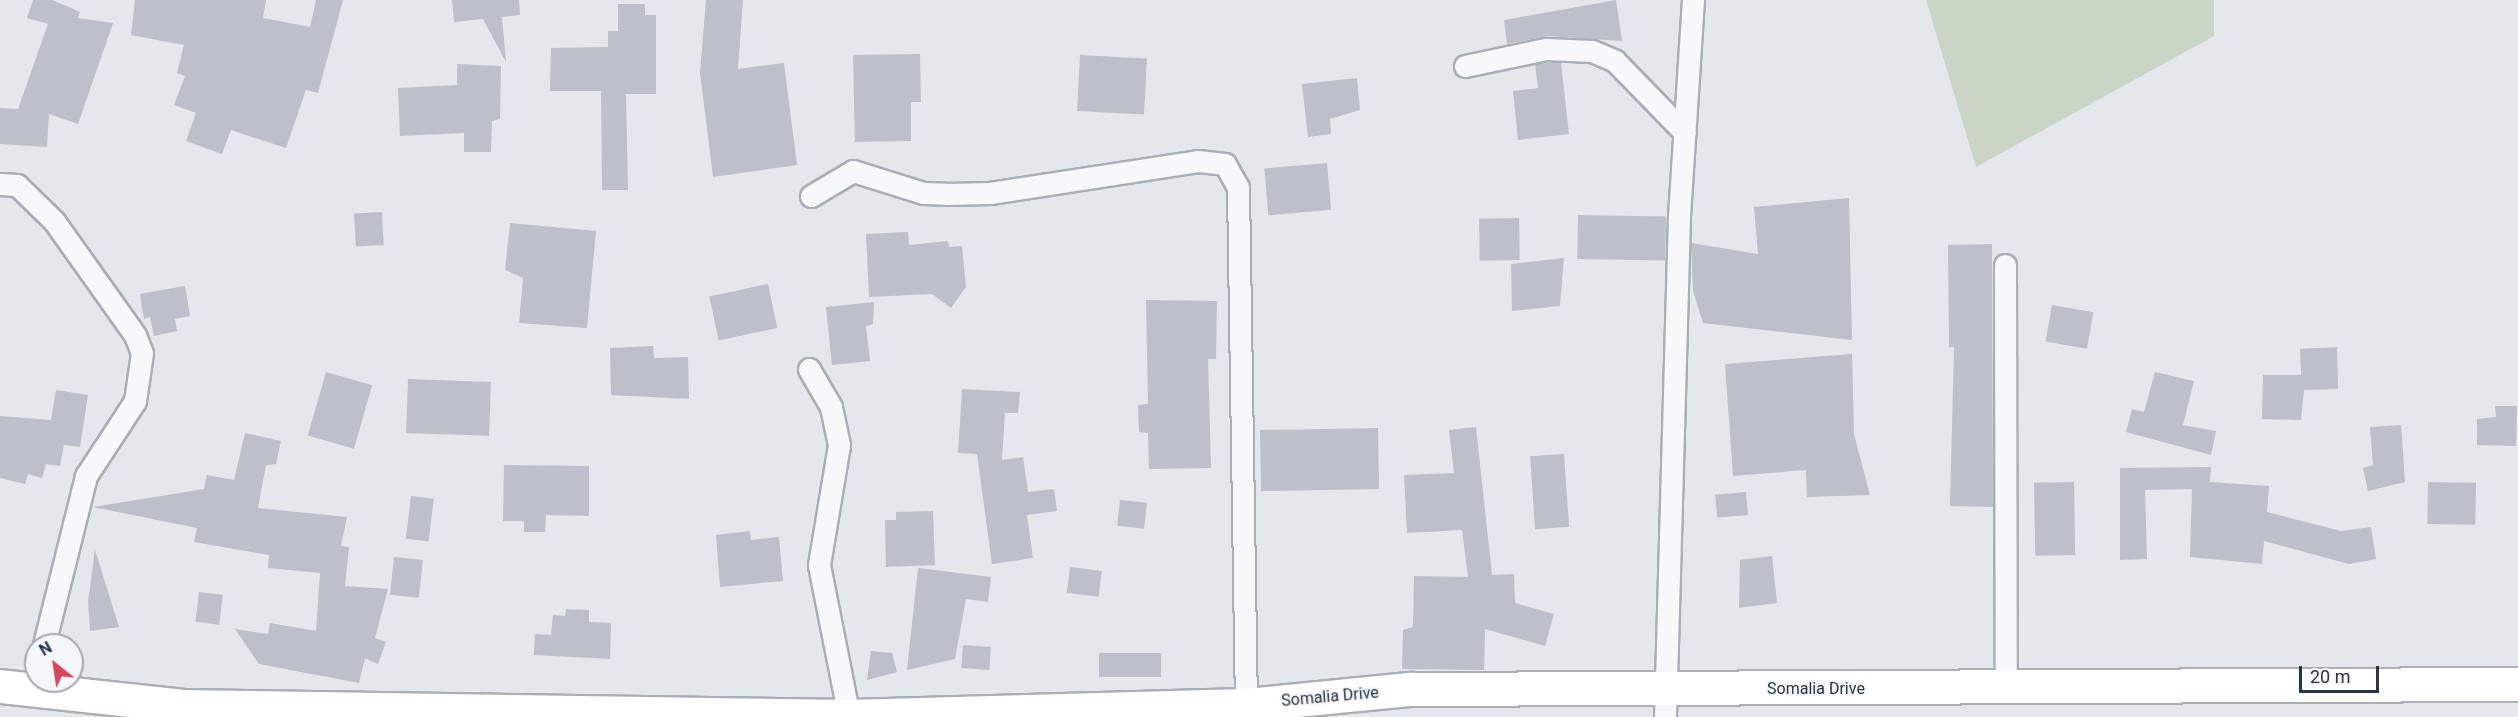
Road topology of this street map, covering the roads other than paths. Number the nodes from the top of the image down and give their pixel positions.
1 (1693, 0) edge
2 (1465, 66) dead end
3 (1685, 134) junction
4 (0, 184) edge
5 (811, 196) dead end
6 (2006, 265) dead end
7 (809, 369) dead end
8 (47, 633) edge
9 (2518, 684) edge
10 (24, 685) edge
11 (0, 686) edge
12 (2006, 687) junction
13 (84, 691) edge
14 (1665, 704) edge
15 (0, 705) edge
16 (1246, 705) junction
17 (849, 716) edge
18 (114, 717) edge

1 - 3 street
2 - 3 street
3 - 14 street
4 - 8 street
5 - 16 street
6 - 12 street
7 - 17 street
9 - 12 main road, Somalia Drive
10 - 11 main road, Somalia Drive
12 - 14 main road, Somalia Drive
13 - 17 main road, Somalia Drive
14 - 16 main road, Somalia Drive
15 - 18 main road
16 - 17 main road, Somalia Drive

